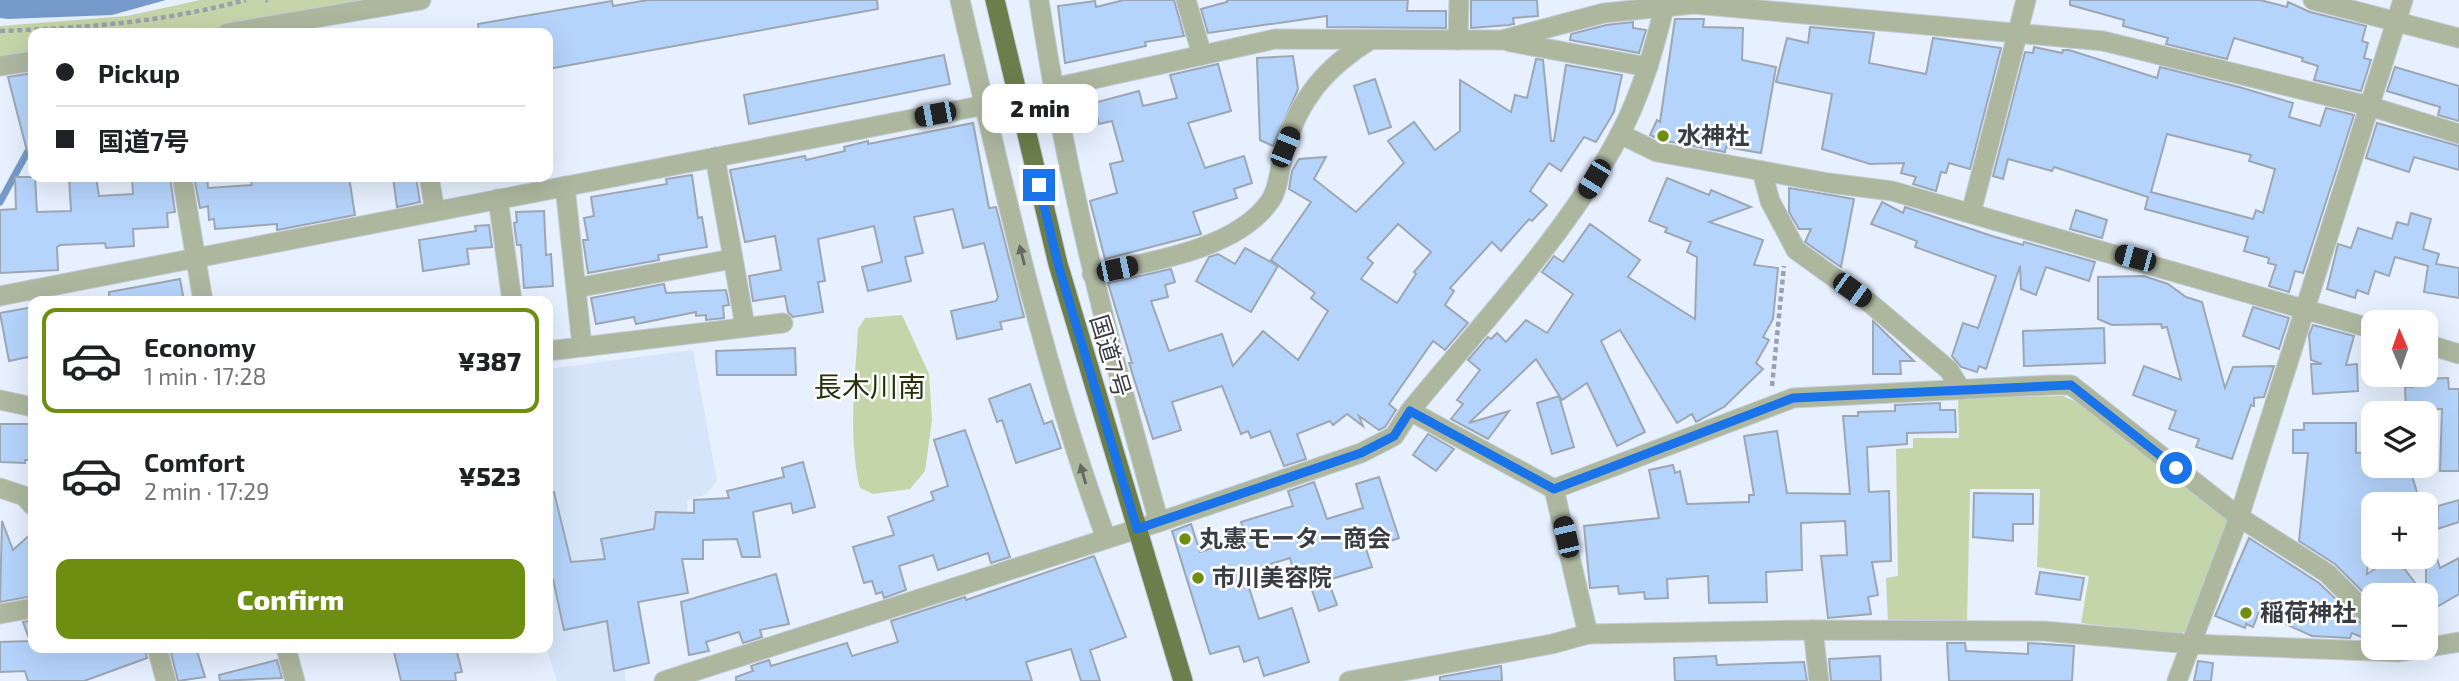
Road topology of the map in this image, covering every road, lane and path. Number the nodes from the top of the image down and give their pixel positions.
1 (246, 0) edge
2 (421, 0) edge
3 (960, 0) edge
4 (995, 0) edge
5 (1040, 0) edge
6 (1186, 0) edge
7 (1459, 0) edge
8 (2026, 0) edge
9 (2313, 0) edge
10 (2403, 0) edge
11 (1666, 3) edge
12 (2397, 22) junction
13 (57, 28) edge
14 (256, 28) edge
15 (28, 30) edge
16 (0, 31) edge
17 (2019, 34) junction
18 (2459, 38) edge
19 (1370, 40) junction
20 (1458, 40) junction
21 (1502, 40) junction
22 (1202, 55) junction
23 (28, 62) edge
24 (0, 66) edge
25 (1648, 67) junction
26 (1052, 88) junction
27 (985, 105) junction
28 (2369, 106) junction
29 (1620, 134) junction
30 (2459, 134) edge
31 (715, 157) junction
32 (1762, 171) junction
33 (183, 182) edge
34 (430, 182) edge
35 (565, 186) junction
36 (498, 199) junction
37 (435, 211) junction
38 (1970, 213) junction
39 (1787, 233) junction
40 (195, 258) junction
41 (733, 259) junction
42 (1091, 274) junction
43 (576, 288) junction
44 (0, 296) edge
45 (202, 296) edge
46 (511, 296) edge
47 (2305, 310) junction
48 (783, 323) dead end
49 (746, 326) junction
50 (2361, 326) edge
51 (582, 346) junction
52 (2438, 348) edge
53 (553, 350) edge
54 (2459, 354) edge
55 (1961, 390) junction
56 (0, 400) edge
57 (28, 406) edge
58 (1770, 407) junction
59 (1410, 411) junction
60 (0, 488) edge
61 (1554, 489) junction
62 (28, 500) edge
63 (2239, 517) junction
64 (1159, 522) junction
65 (1137, 529) junction
66 (1106, 538) junction
67 (2361, 608) edge
68 (28, 609) edge
69 (0, 614) edge
70 (1812, 630) junction
71 (1588, 634) junction
72 (2459, 642) edge
73 (2191, 644) junction
74 (2438, 645) edge
75 (2361, 649) edge
76 (158, 653) edge
77 (287, 653) edge
78 (166, 681) edge
79 (295, 681) edge
80 (664, 681) edge
81 (1183, 681) edge
82 (1349, 681) edge
83 (1819, 681) edge
84 (2177, 681) edge

1 - 13 path
2 - 14 street
3 - 27 street
4 - 65 highway, 国道7号
5 - 26 street
6 - 22 street
7 - 20 street
8 - 17 street
9 - 12 street
10 - 12 street
11 - 17 street
11 - 21 street
11 - 25 street
12 - 18 street
12 - 28 street
15 - 16 path
17 - 28 street
17 - 38 street
19 - 20 street
19 - 22 street
19 - 42 street
20 - 21 street
21 - 25 street
22 - 26 street
23 - 24 street
25 - 29 street
26 - 42 street
27 - 31 street
66 -> 27 street
28 - 30 street
28 - 47 street
29 - 32 street
29 - 59 street
31 - 35 street
31 - 41 street
32 - 38 street
32 - 39 street
33 - 40 street
34 - 37 street
35 - 36 street
35 - 43 street
36 - 37 street
36 - 46 street
37 - 40 street
38 - 47 street
39 - 55 street
39 - 58 path
40 - 44 street
40 - 45 street
41 - 43 street
41 - 49 street
42 - 64 street
43 - 51 street
47 - 50 street
47 - 63 street
48 - 49 street
49 - 51 street
51 - 53 street
52 - 54 street
55 - 58 street
55 - 63 street
56 - 57 street
58 - 61 street
59 - 61 street
59 - 64 street
60 - 62 street
61 - 71 street
63 - 67 street
63 - 73 street
64 - 65 street
65 - 66 street
65 - 81 highway, 国道7号
66 - 80 street
68 - 69 street
70 - 71 street
70 - 73 street
70 - 83 street
71 - 82 street
72 - 74 street
73 - 75 street
73 - 84 street
76 - 78 street
77 - 79 street

